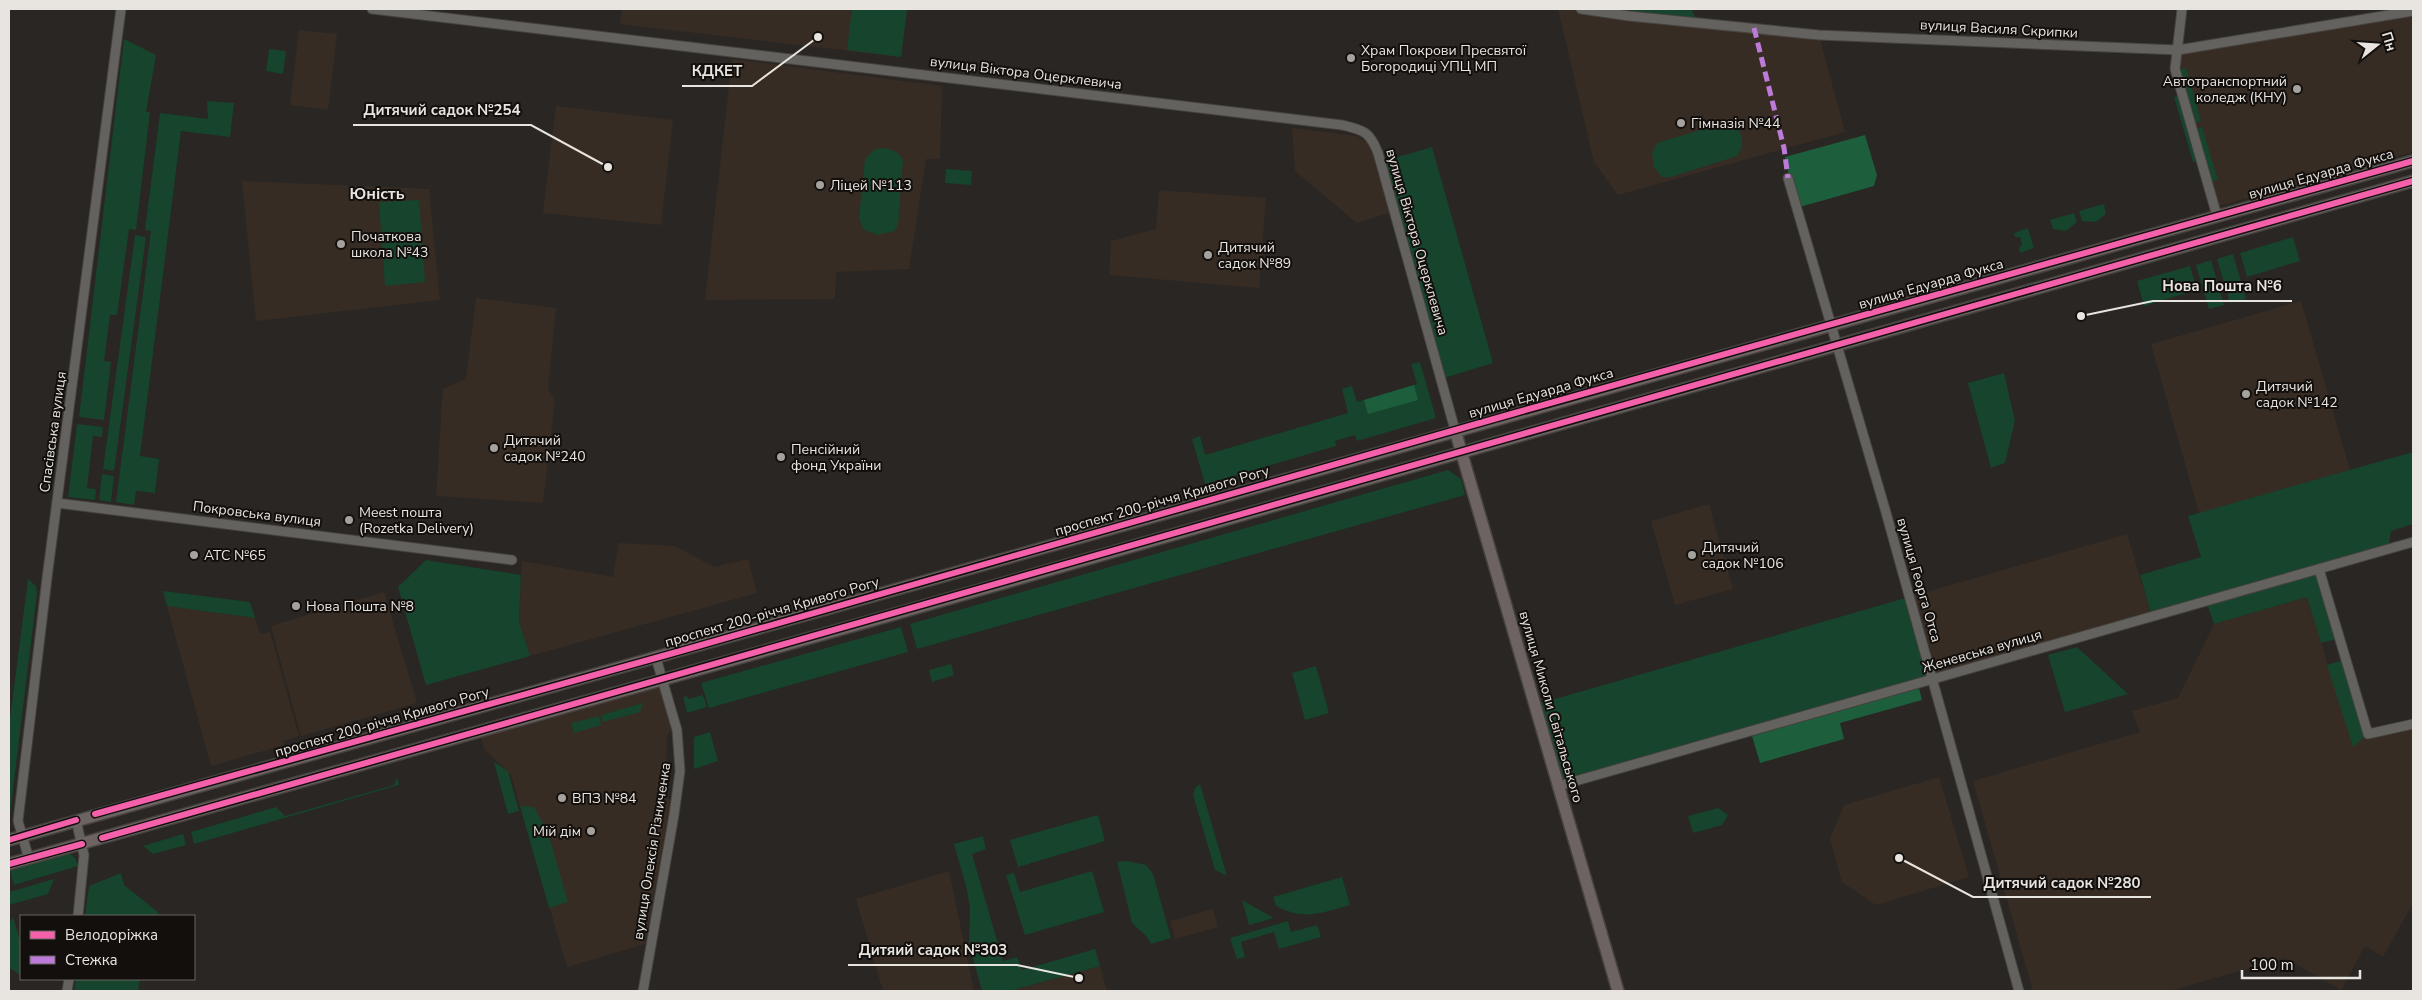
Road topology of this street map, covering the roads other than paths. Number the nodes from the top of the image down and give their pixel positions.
1 (121, 9) edge
2 (372, 9) edge
3 (1581, 9) edge
4 (2182, 9) edge
5 (2413, 11) edge
6 (1630, 12) edge
7 (2178, 50) junction
8 (2413, 161) edge
9 (1788, 178) dead end
10 (2413, 181) edge
11 (2217, 216) junction
12 (2047, 264) junction
13 (2053, 284) junction
14 (1830, 325) junction
15 (1835, 345) junction
16 (1456, 430) junction
17 (1462, 452) junction
18 (57, 503) junction
19 (2413, 542) edge
20 (1019, 555) junction
21 (512, 560) dead end
22 (2319, 569) junction
23 (1024, 576) junction
24 (656, 658) junction
25 (1933, 679) junction
26 (662, 680) junction
27 (2413, 724) edge
28 (1558, 786) junction
29 (76, 820) junction
30 (22, 836) junction
31 (9, 840) edge
32 (82, 844) junction
33 (29, 858) junction
34 (9, 864) edge
35 (78, 915) edge
36 (643, 991) edge
37 (1618, 991) edge
38 (2019, 991) edge

1 - 18 street, Спасівська вулиця
2 - 16 street, вулиця Віктора Оцерклевича
3 - 6 street, вулиця Василя Скрипки
4 - 7 street
5 - 7 street, вулиця Василя Скрипки
6 - 7 street, вулиця Василя Скрипки
7 - 11 street
8 - 11 main road, вулиця Едуарда Фукса
9 - 14 street, вулиця Георга Отса
10 - 13 main road
11 - 12 main road, вулиця Едуарда Фукса
12 - 13 main road
12 - 14 main road, вулиця Едуарда Фукса
13 - 15 main road
14 - 15 street, вулиця Георга Отса
14 - 16 main road, вулиця Едуарда Фукса
15 - 17 main road
15 - 25 street, вулиця Георга Отса
16 - 17 main road, вулиця Миколи Світальського
16 - 20 main road, проспект 200-річчя Кривого Рогу
17 - 23 main road
17 - 28 main road, вулиця Миколи Світальського
18 - 21 street, Покровська вулиця
18 - 30 street, Спасівська вулиця
19 - 22 street, Женевська вулиця
20 - 23 main road
20 - 24 main road, проспект 200-річчя Кривого Рогу
22 - 25 street, Женевська вулиця
22 - 27 street
23 - 26 main road
24 - 26 street, вулиця Олексія Різниченка
24 - 29 main road, проспект 200-річчя Кривого Рогу
25 - 28 street, Женевська вулиця
25 - 38 street, вулиця Георга Отса
26 - 32 main road
26 - 36 street, вулиця Олексія Різниченка
28 - 37 main road, вулиця Миколи Світальського
29 - 30 main road, проспект 200-річчя Кривого Рогу
29 - 32 street
30 - 31 main road, проспект 200-річчя Кривого Рогу
30 - 33 street, Спасівська вулиця
32 - 33 main road
32 - 35 street
33 - 34 main road

